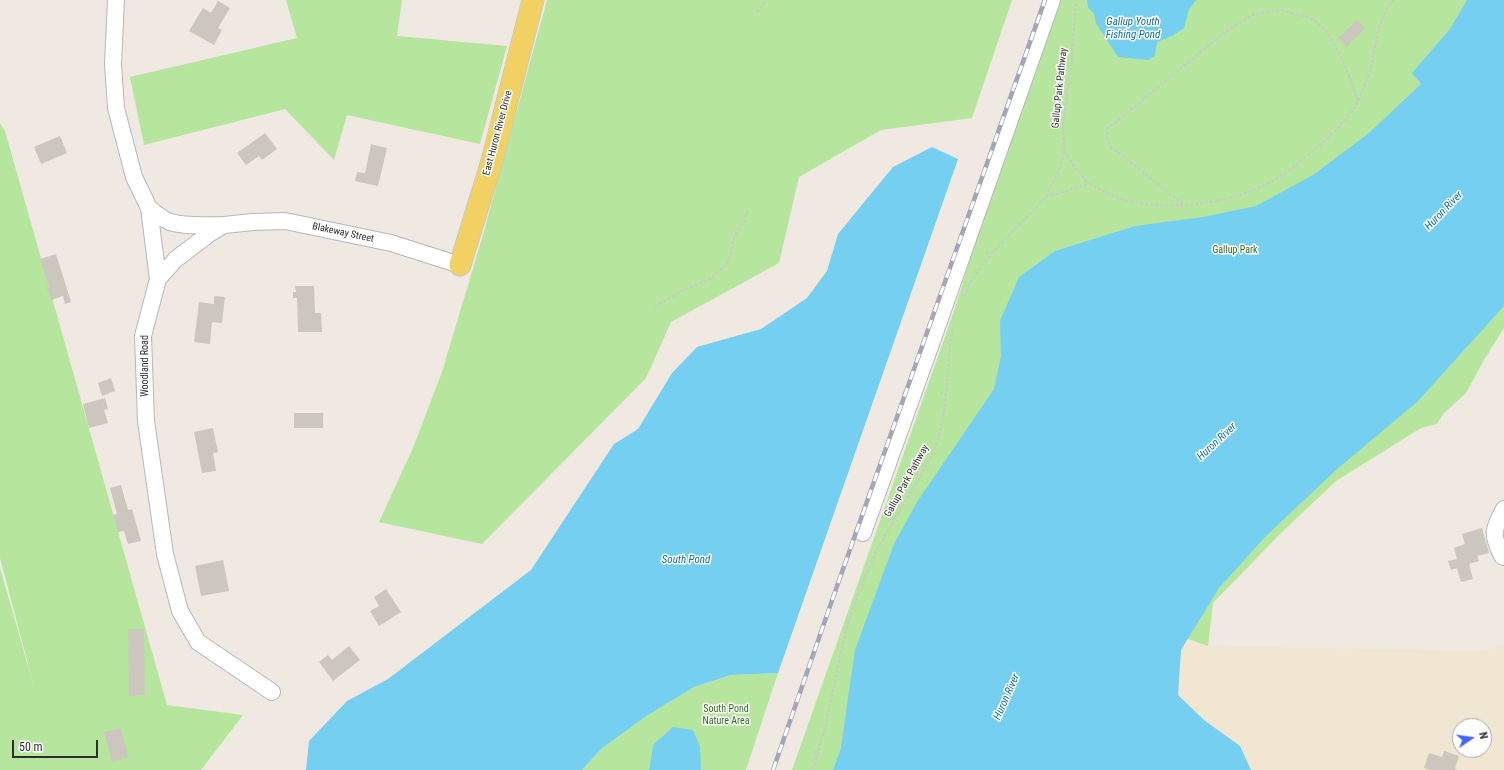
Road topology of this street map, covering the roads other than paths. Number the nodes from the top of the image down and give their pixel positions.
1 (116, 0) edge
2 (533, 0) edge
3 (1052, 0) edge
4 (148, 208) junction
5 (224, 225) junction
6 (460, 265) joint
7 (158, 279) junction
8 (1504, 509) edge
9 (863, 533) dead end
10 (1504, 557) edge
11 (272, 692) dead end

1 - 4 street, Woodland Road
2 - 6 main road, East Huron River Drive
3 - 9 street
4 - 5 street, Blakeway Street
4 - 7 street, Woodland Road
5 - 6 street, Blakeway Street
5 - 7 street, Blakeway Street
7 - 11 street, Woodland Road
8 - 10 street

